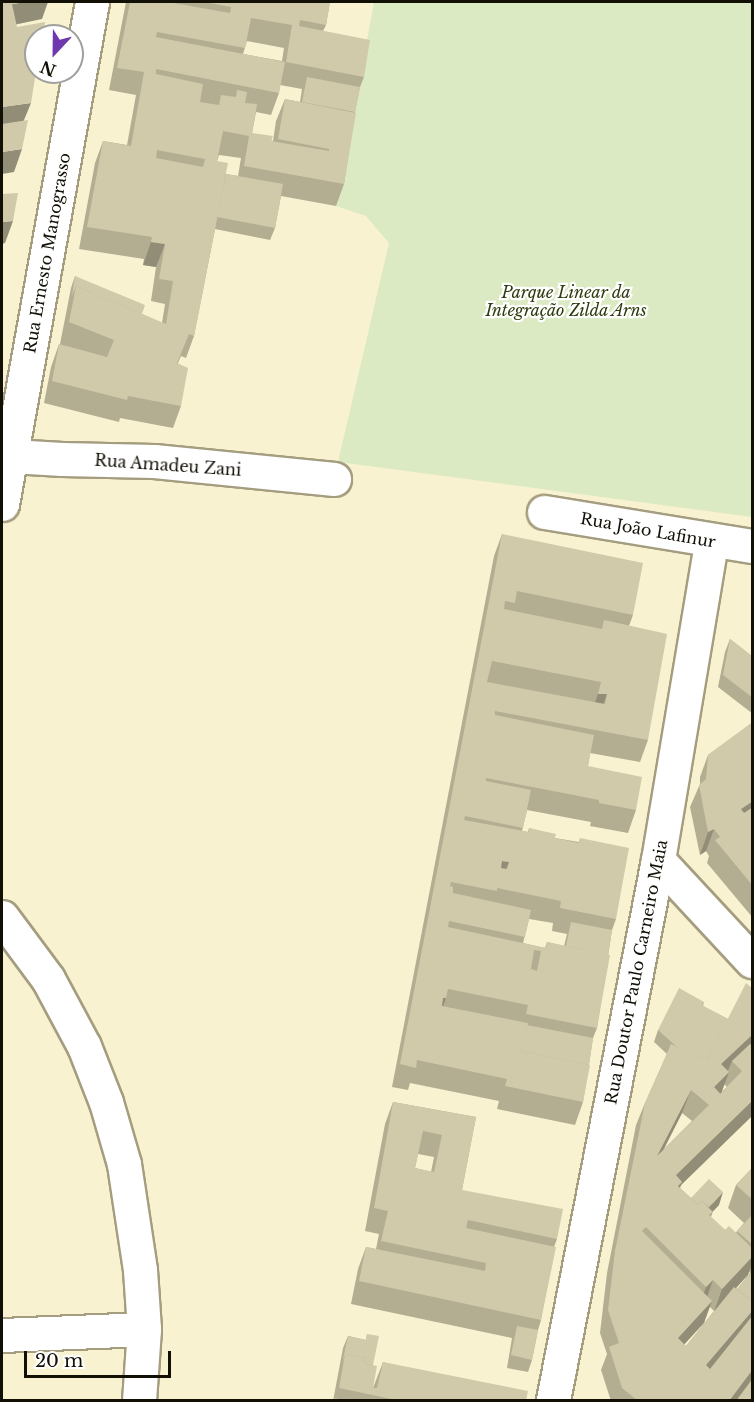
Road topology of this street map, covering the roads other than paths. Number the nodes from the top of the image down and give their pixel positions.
1 (92, 2) edge
2 (6, 454) edge
3 (334, 478) dead end
4 (2, 504) edge
5 (544, 512) dead end
6 (711, 542) junction
7 (753, 546) edge
8 (658, 860) junction
9 (2, 917) edge
10 (753, 961) edge
11 (144, 1329) junction
12 (2, 1335) edge
13 (557, 1398) edge
14 (139, 1401) edge

1 - 2 street, Rua Ernesto Manograsso
2 - 3 street, Rua Amadeu Zani
2 - 4 street, Rua Ernesto Manograsso
5 - 6 street, Rua João Lafinur
6 - 7 street, Rua João Lafinur
6 - 8 street, Rua Doutor Paulo Carneiro Maia
8 - 10 street
8 - 13 street, Rua Doutor Paulo Carneiro Maia
9 - 11 street
11 - 12 street
11 - 14 street

